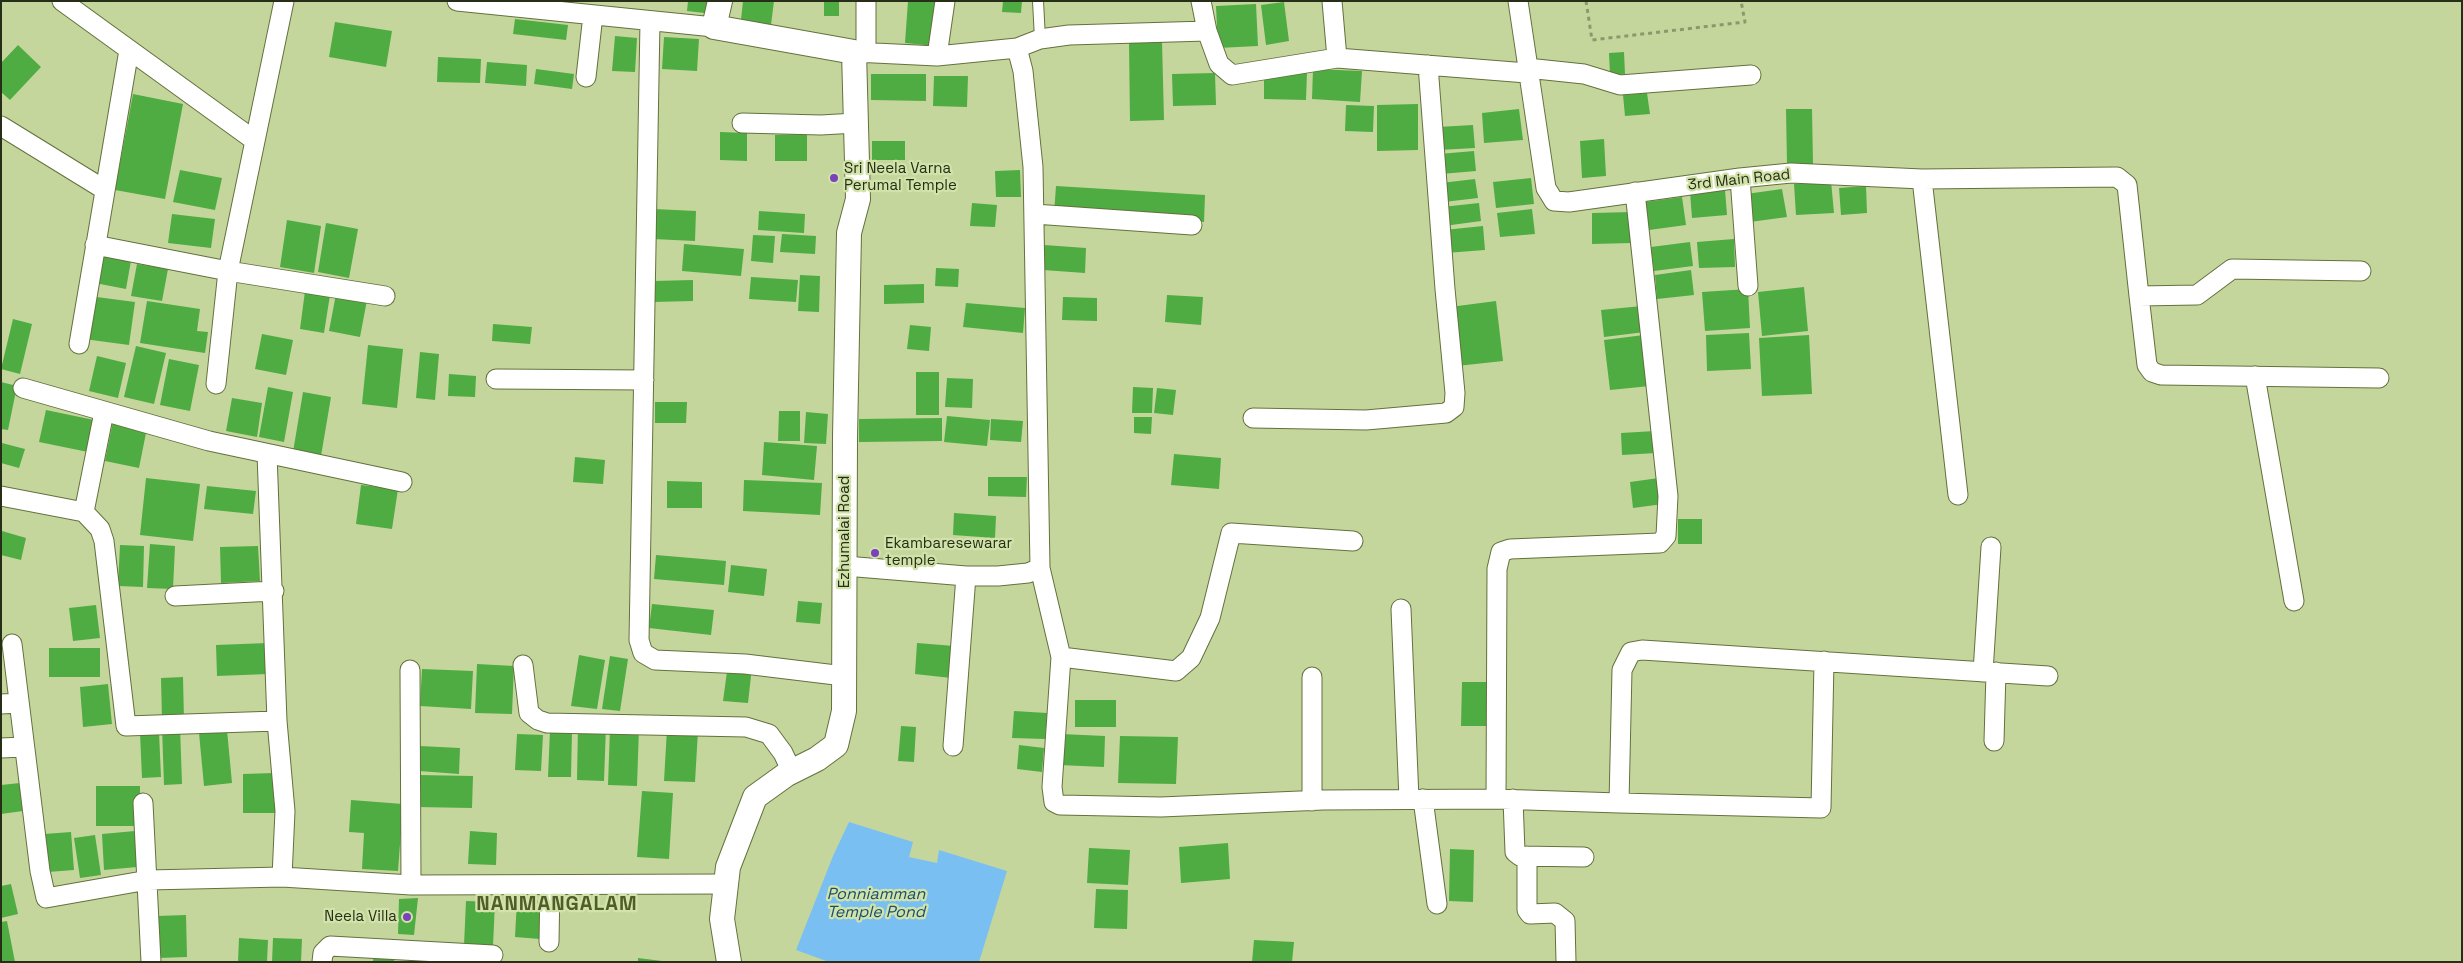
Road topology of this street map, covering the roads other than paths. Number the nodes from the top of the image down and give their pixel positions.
1 (62, 1) edge
2 (284, 1) edge
3 (457, 1) edge
4 (720, 1) edge
5 (866, 1) edge
6 (945, 1) edge
7 (1038, 1) edge
8 (1201, 1) edge
9 (1332, 1) edge
10 (1518, 1) edge
11 (592, 15) junction
12 (650, 21) junction
13 (714, 27) junction
14 (1207, 31) junction
15 (1040, 39) junction
16 (1017, 48) junction
17 (129, 50) junction
18 (860, 53) junction
19 (937, 56) junction
20 (1337, 58) junction
21 (1428, 65) junction
22 (1527, 70) junction
23 (1751, 75) dead end
24 (586, 77) dead end
25 (742, 123) dead end
26 (856, 123) junction
27 (1, 126) edge
28 (254, 140) junction
29 (1740, 178) junction
30 (1922, 179) junction
31 (105, 190) junction
32 (1635, 192) junction
33 (1034, 214) junction
34 (1192, 226) dead end
35 (95, 245) junction
36 (228, 271) junction
37 (2361, 271) dead end
38 (1748, 286) dead end
39 (385, 296) dead end
40 (2139, 296) junction
41 (79, 344) dead end
42 (2255, 376) junction
43 (2379, 378) dead end
44 (496, 379) dead end
45 (644, 380) junction
46 (216, 384) dead end
47 (23, 388) dead end
48 (104, 412) junction
49 (1253, 418) dead end
50 (267, 454) junction
51 (402, 482) dead end
52 (1958, 495) dead end
53 (1, 496) edge
54 (84, 512) junction
55 (1353, 541) dead end
56 (1991, 547) dead end
57 (845, 566) junction
58 (1040, 568) junction
59 (966, 576) junction
60 (274, 591) junction
61 (175, 596) dead end
62 (2294, 601) dead end
63 (1401, 609) dead end
64 (12, 644) dead end
65 (1061, 657) junction
66 (1824, 661) junction
67 (523, 665) dead end
68 (410, 670) dead end
69 (1990, 672) junction
70 (844, 676) junction
71 (2048, 676) dead end
72 (1312, 678) dead end
73 (10, 704) edge
74 (277, 721) junction
75 (1994, 741) dead end
76 (953, 746) dead end
77 (24, 747) junction
78 (1, 748) edge
79 (792, 772) junction
80 (1416, 799) junction
81 (1504, 799) junction
82 (1312, 800) junction
83 (143, 803) dead end
84 (1619, 803) junction
85 (1526, 856) junction
86 (1584, 857) dead end
87 (282, 877) junction
88 (148, 880) junction
89 (726, 884) junction
90 (411, 885) junction
91 (550, 885) junction
92 (1437, 904) dead end
93 (549, 942) dead end
94 (493, 955) dead end
95 (151, 962) edge
96 (322, 962) edge
97 (729, 962) edge
98 (1566, 962) edge

1 - 17 street
2 - 28 street
3 - 11 street
4 - 13 street
5 - 18 street
6 - 19 street
7 - 15 lane
8 - 14 street
9 - 20 street
10 - 22 street, 3rd Main Road
11 - 12 street
11 - 24 street
12 - 13 street
12 - 45 street
13 - 18 street
14 - 15 street
14 - 20 street
15 - 16 street
16 - 19 street
16 - 33 street
17 - 28 street
17 - 31 street
18 - 19 street
18 - 26 street, Ezhumalai Road
20 - 21 street
21 - 22 street
21 - 49 street
22 - 23 street
22 - 32 street, 3rd Main Road
25 - 26 street
26 - 57 street, Ezhumalai Road
27 - 31 street
28 - 36 street
29 - 30 street, 3rd Main Road
29 - 32 street, 3rd Main Road
29 - 38 street
30 - 40 street, 3rd Main Road
30 - 52 street
31 - 35 street
32 - 81 street
33 - 34 street
33 - 58 street
35 - 36 street
35 - 41 street
36 - 39 street
36 - 46 street
37 - 40 street
40 - 42 street
42 - 43 street
42 - 62 street
44 - 45 street
45 - 70 street
47 - 48 street
48 - 50 street
48 - 54 street
50 - 51 street
50 - 60 street
53 - 54 street
54 - 74 street
55 - 65 street
56 - 69 street
57 - 59 street
57 - 70 street, Ezhumalai Road
58 - 59 street
58 - 65 street
59 - 76 street
60 - 61 street
60 - 74 street
63 - 80 street
64 - 73 street
65 - 82 street
66 - 69 street
66 - 84 street
66 - 84 street
67 - 79 street
68 - 90 street
69 - 71 street
69 - 75 street
70 - 79 street, Ezhumalai Road
72 - 82 street
73 - 77 street
74 - 87 street
77 - 78 street
77 - 88 street
79 - 89 street, Ezhumalai Road
80 - 81 street
80 - 82 street
80 - 92 street
81 - 84 street
81 - 85 street
83 - 88 street
85 - 86 street
85 - 98 street
87 - 88 street
87 - 90 street
88 - 95 street
89 - 91 street
89 - 97 street, Ezhumalai Road
90 - 91 street
91 - 93 street
94 - 96 street

